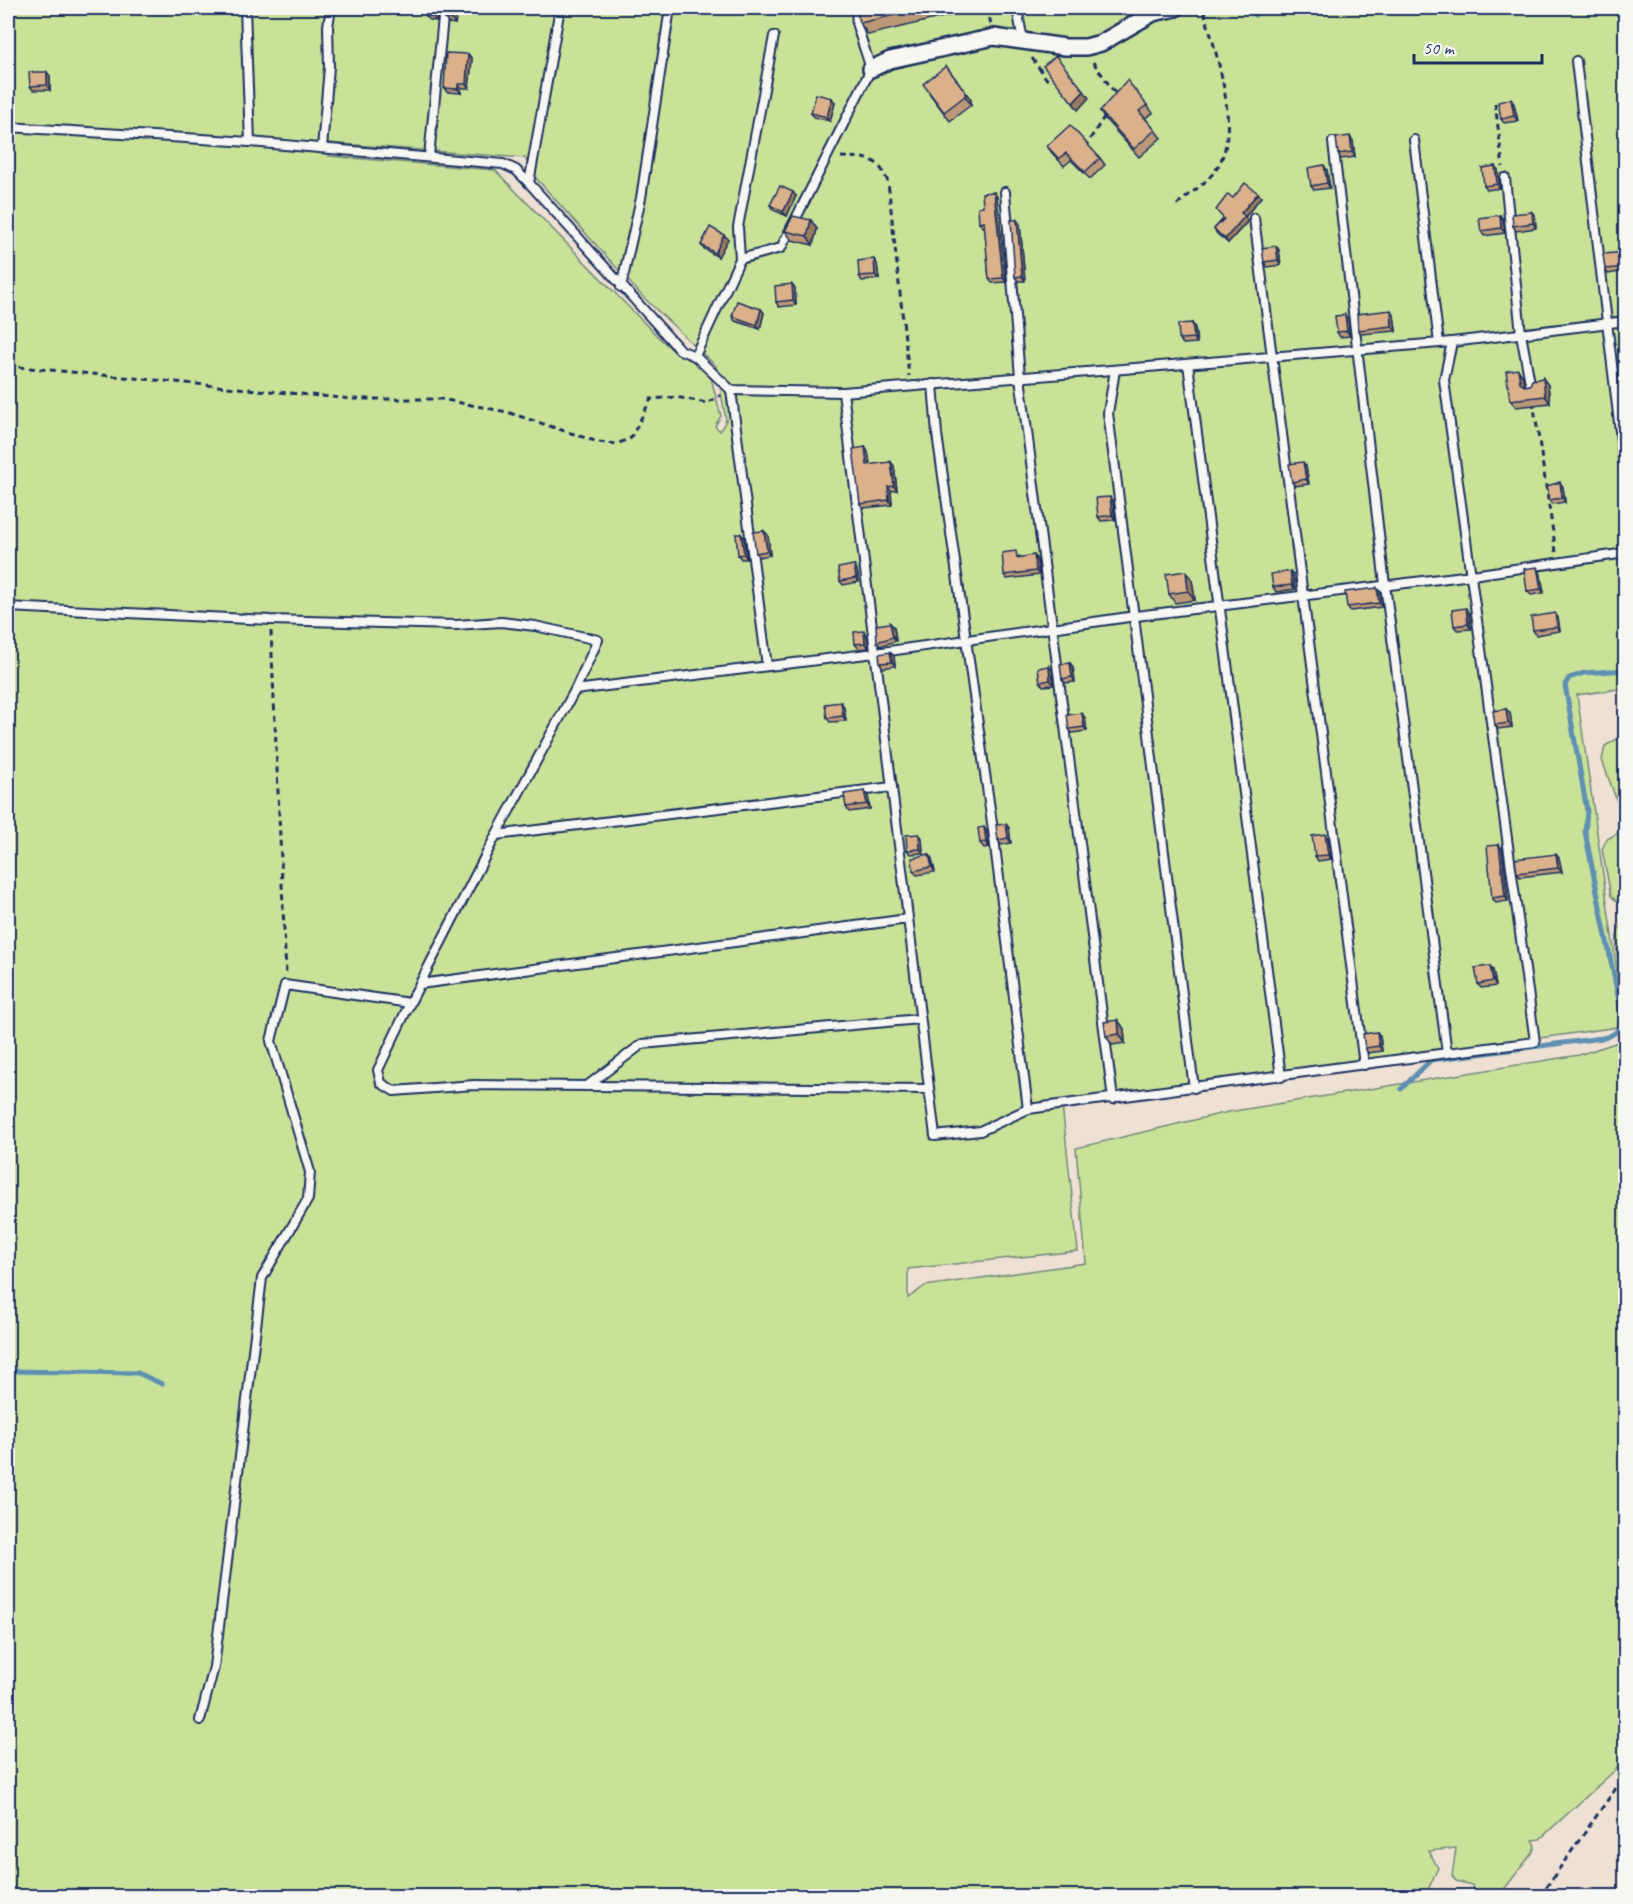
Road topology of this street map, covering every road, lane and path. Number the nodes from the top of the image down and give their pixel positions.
1 (245, 8) edge
2 (331, 8) edge
3 (444, 8) edge
4 (560, 8) edge
5 (670, 8) edge
6 (856, 8) edge
7 (1017, 8) edge
8 (1176, 8) edge
9 (1203, 8) edge
10 (774, 36) dead end
11 (1023, 41) junction
12 (1086, 47) junction
13 (1576, 61) dead end
14 (871, 69) junction
15 (1048, 81) edge
16 (1495, 103) dead end
17 (8, 127) edge
18 (1089, 139) dead end
19 (1414, 140) dead end
20 (250, 142) junction
21 (1333, 142) dead end
22 (322, 148) junction
23 (429, 156) junction
24 (827, 156) junction
25 (1505, 178) joint
26 (529, 183) junction
27 (1005, 192) dead end
28 (1177, 205) dead end
29 (1254, 218) dead end
30 (740, 259) junction
31 (621, 287) junction
32 (1626, 321) edge
33 (1608, 324) junction
34 (1521, 334) junction
35 (1452, 342) junction
36 (1439, 343) junction
37 (1357, 350) junction
38 (695, 356) junction
39 (1272, 357) junction
40 (1188, 364) junction
41 (8, 366) edge
42 (1115, 370) junction
43 (1020, 377) junction
44 (933, 384) junction
45 (910, 386) junction
46 (1531, 388) joint
47 (731, 390) junction
48 (843, 392) junction
49 (1626, 482) edge
50 (1626, 553) edge
51 (1558, 563) junction
52 (1472, 575) junction
53 (1384, 585) junction
54 (1303, 595) junction
55 (1219, 606) junction
56 (8, 607) edge
57 (1136, 616) junction
58 (270, 620) junction
59 (1051, 628) junction
60 (966, 639) junction
61 (875, 653) junction
62 (767, 666) junction
63 (575, 690) junction
64 (892, 787) junction
65 (496, 835) junction
66 (908, 919) junction
67 (420, 984) junction
68 (285, 985) junction
69 (410, 1003) junction
70 (920, 1019) junction
71 (1447, 1053) junction
72 (1364, 1065) junction
73 (1281, 1077) junction
74 (587, 1086) junction
75 (1194, 1088) junction
76 (928, 1089) junction
77 (1113, 1099) junction
78 (1028, 1109) junction
79 (200, 1720) dead end
80 (1626, 1774) edge
81 (457, 1896) edge
82 (490, 1896) edge
83 (1540, 1896) edge

1 - 20 lane
2 - 22 lane
3 - 23 lane
4 - 26 lane
5 - 31 lane
6 - 14 lane
7 - 11 lane
8 - 12 street
9 - 28 path
10 - 30 lane
11 - 12 street
11 - 14 street
11 - 15 path
12 - 18 path
13 - 33 lane
14 - 24 lane
16 - 25 path
17 - 20 lane
19 - 36 lane
20 - 22 lane
21 - 37 lane
22 - 23 lane
23 - 26 lane
24 - 30 lane
24 - 45 path
25 - 34 lane
26 - 31 lane
27 - 43 lane
29 - 39 lane
30 - 38 lane
31 - 38 lane
32 - 33 lane
33 - 34 lane
33 - 49 lane
34 - 35 lane
34 - 46 lane
35 - 36 lane
35 - 52 lane
36 - 37 lane
37 - 39 lane
37 - 53 lane
38 - 47 lane
39 - 40 lane
39 - 54 lane
40 - 42 lane
40 - 55 lane
41 - 47 path
42 - 43 lane
42 - 57 lane
43 - 44 lane
43 - 59 lane
44 - 45 lane
44 - 60 lane
45 - 48 lane
46 - 51 path
47 - 48 lane
47 - 62 lane
48 - 61 lane
50 - 51 lane
51 - 52 lane
52 - 53 lane
52 - 71 lane
53 - 54 lane
53 - 71 lane
54 - 55 lane
54 - 72 lane
55 - 57 lane
55 - 73 lane
56 - 58 lane
57 - 59 lane
57 - 75 lane
58 - 63 lane
58 - 68 path
59 - 60 lane
59 - 77 lane
60 - 61 lane
60 - 78 lane
61 - 62 lane
61 - 64 lane
62 - 63 lane
63 - 65 lane
64 - 65 lane
64 - 66 lane
65 - 67 lane
66 - 67 lane
66 - 70 lane
67 - 69 lane
68 - 69 lane
68 - 79 lane
69 - 74 lane
70 - 74 lane
70 - 76 lane
71 - 72 lane
72 - 73 lane
73 - 75 lane
74 - 76 lane
75 - 77 lane
76 - 78 lane
77 - 78 lane
80 - 83 path
81 - 82 path

